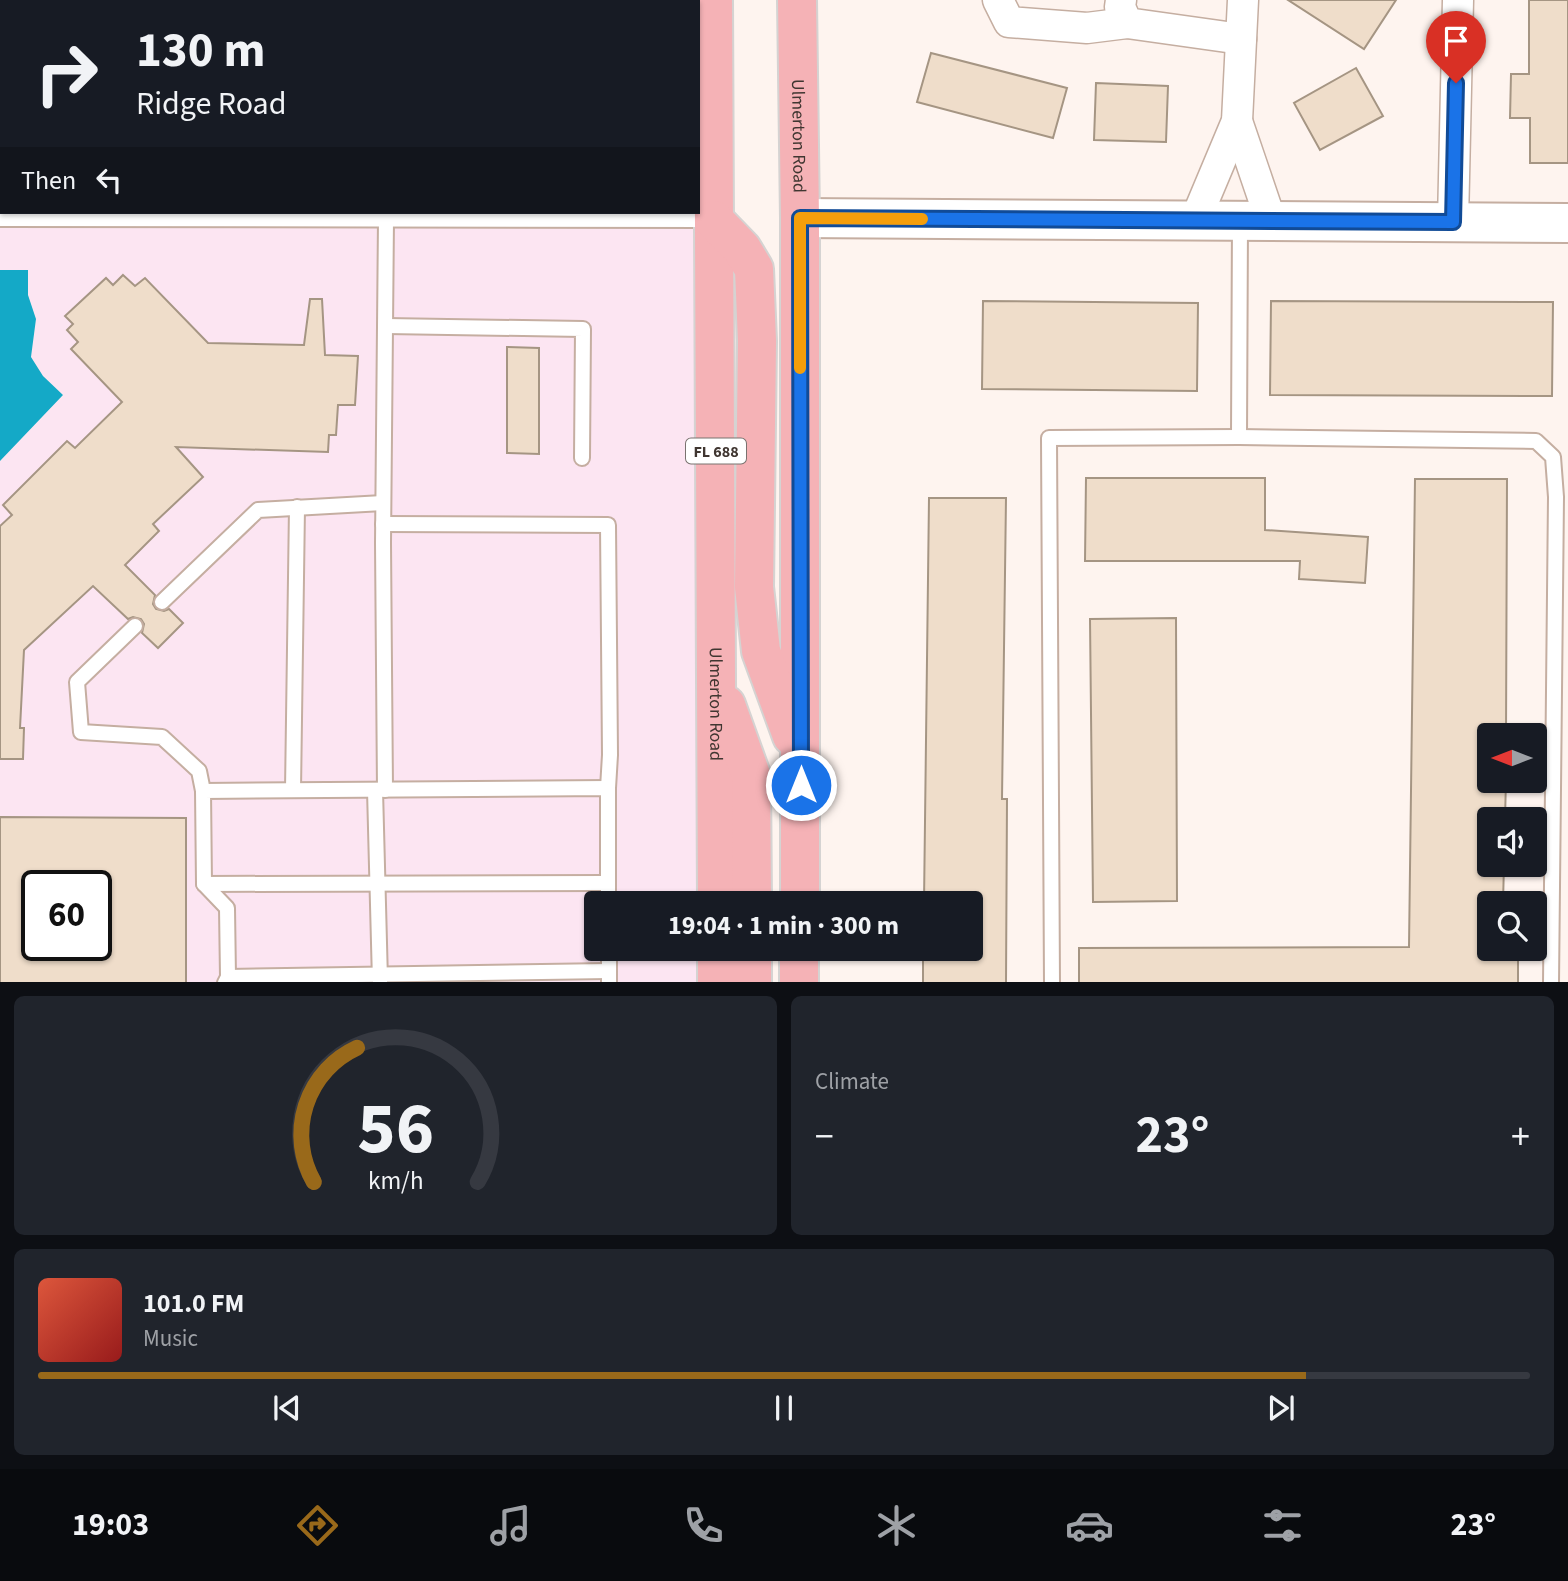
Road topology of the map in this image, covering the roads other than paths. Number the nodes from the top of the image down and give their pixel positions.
1 (713, 0) edge
2 (797, 0) edge
3 (998, 0) edge
4 (1243, 0) edge
5 (1458, 0) edge
6 (1124, 12) edge
7 (1241, 39) junction
8 (1237, 121) junction
9 (800, 218) junction
10 (0, 219) edge
11 (386, 219) junction
12 (714, 220) junction
13 (1195, 221) junction
14 (1255, 221) junction
15 (1453, 222) junction
16 (1568, 223) edge
17 (386, 326) junction
18 (1239, 437) junction
19 (582, 458) dead end
20 (383, 503) junction
21 (297, 508) junction
22 (383, 524) junction
23 (162, 602) dead end
24 (135, 626) dead end
25 (717, 680) junction
26 (801, 761) junction
27 (608, 788) junction
28 (293, 790) junction
29 (380, 790) junction
30 (204, 791) junction
31 (378, 883) junction
32 (608, 883) junction
33 (205, 884) junction
34 (608, 891) edge
35 (717, 891) edge
36 (752, 891) edge
37 (800, 891) edge
38 (717, 961) edge
39 (752, 961) edge
40 (799, 961) edge
41 (609, 977) edge
42 (380, 978) edge
43 (226, 980) edge
44 (717, 982) edge
45 (752, 982) edge
46 (799, 982) edge
47 (1052, 982) edge
48 (1550, 982) edge

1 - 12 main road, Ulmerton Road / FL 688
2 - 9 main road, Ulmerton Road
3 - 6 street
4 - 7 street
5 - 15 street
6 - 7 street
7 - 8 street
8 - 13 street
8 - 14 street
9 - 13 street
9 - 26 main road, Ulmerton Road
10 - 11 lane
11 - 12 lane
11 - 17 lane
12 - 25 main road, Ulmerton Road / FL 688
12 - 26 main road
13 - 14 street
14 - 15 street
14 - 18 lane
15 - 16 street
17 - 19 lane
17 - 20 lane
18 - 47 lane
18 - 48 lane
20 - 21 lane
20 - 22 lane
21 - 23 lane
21 - 28 lane
22 - 27 lane
22 - 29 lane
24 - 30 lane
25 - 35 main road, Ulmerton Road / FL 688
25 - 36 main road
26 - 37 main road, Ulmerton Road
27 - 29 lane
27 - 32 lane
28 - 29 lane
28 - 30 lane
29 - 31 lane
30 - 33 lane
31 - 32 lane
31 - 33 lane
31 - 42 lane
32 - 34 lane
33 - 43 lane
38 - 44 main road
39 - 45 main road
40 - 46 main road
41 - 42 lane
42 - 43 lane

